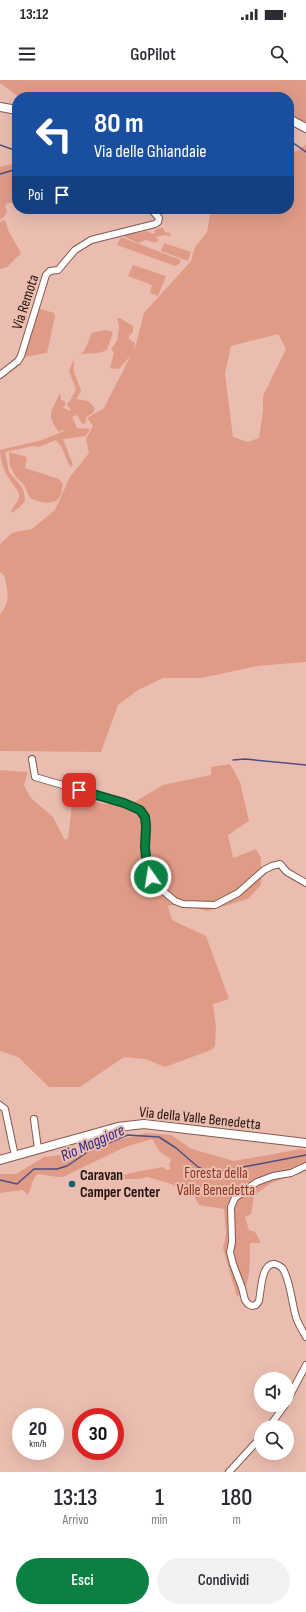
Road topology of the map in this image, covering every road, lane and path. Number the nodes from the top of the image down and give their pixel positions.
1 (0, 107) edge
2 (12, 109) edge
3 (294, 122) edge
4 (306, 128) edge
5 (155, 214) edge
6 (0, 374) edge
7 (32, 759) dead end
8 (306, 883) edge
9 (0, 1105) edge
10 (34, 1119) dead end
11 (306, 1143) edge
12 (38, 1150) junction
13 (15, 1156) junction
14 (0, 1160) edge
15 (306, 1166) edge
16 (306, 1337) edge
17 (306, 1365) edge
18 (294, 1387) edge
19 (254, 1445) edge
20 (229, 1472) edge

1 - 2 main road
3 - 4 main road
5 - 6 street, Via Remota
7 - 8 street
9 - 13 street
10 - 12 street
11 - 12 main road, Via della Valle Benedetta
12 - 13 main road, Via della Valle Benedetta
13 - 14 main road, Via della Valle Benedetta
15 - 16 street
17 - 18 street
19 - 20 street

